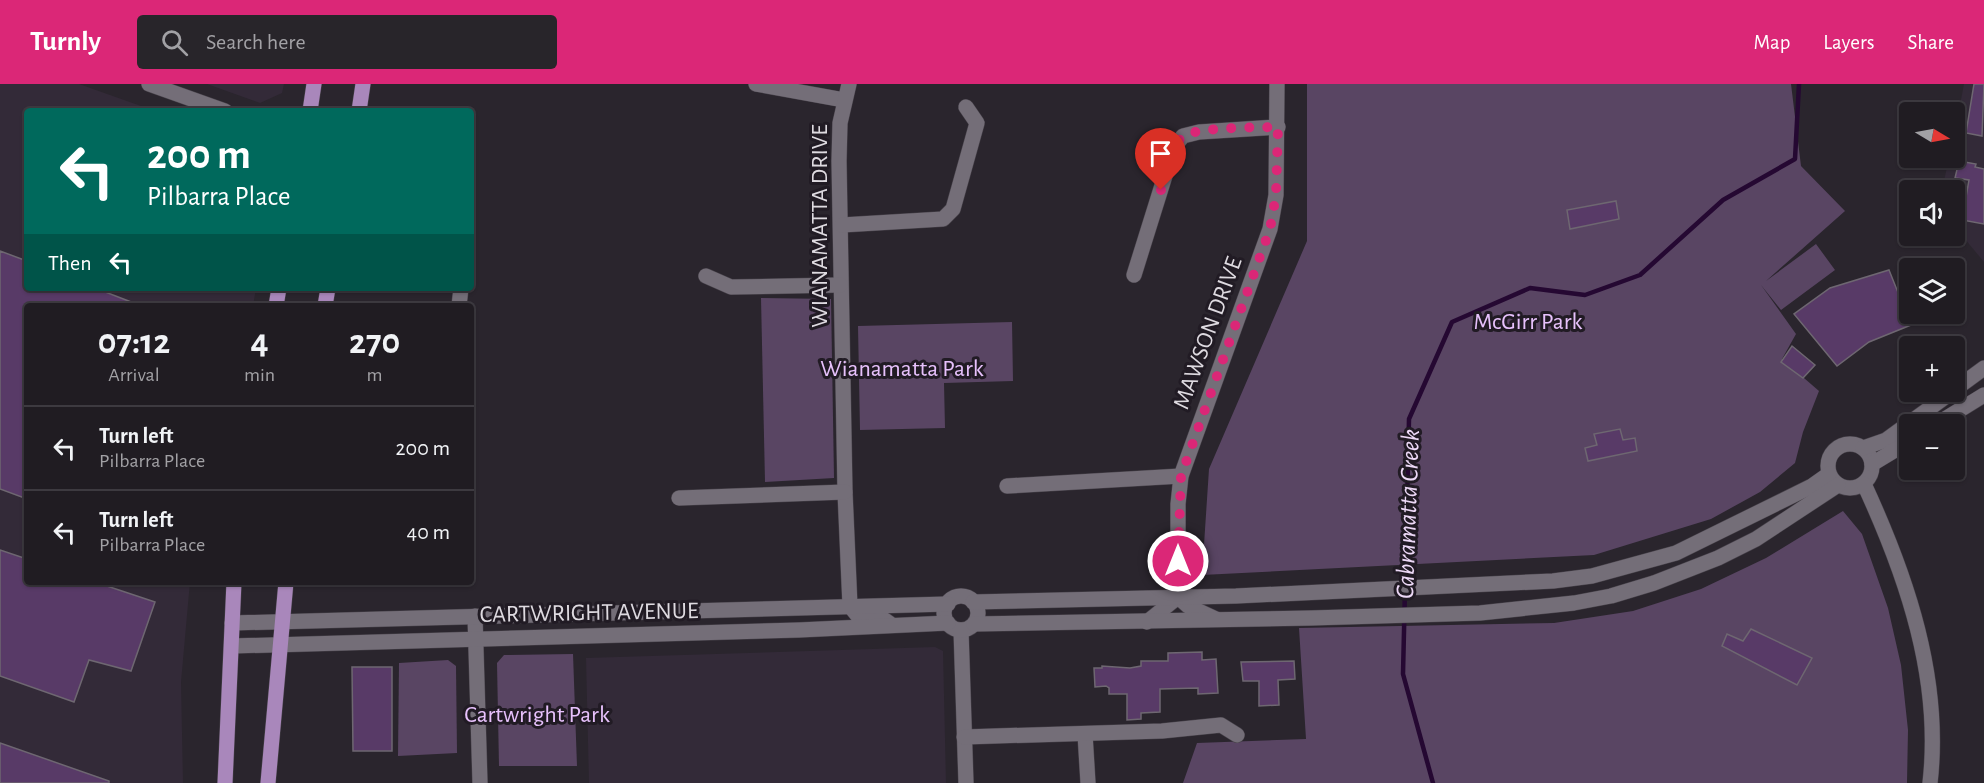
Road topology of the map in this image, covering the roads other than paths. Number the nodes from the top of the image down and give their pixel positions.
1 (149, 84) edge
2 (314, 84) edge
3 (363, 84) edge
4 (756, 84) edge
5 (849, 84) edge
6 (1277, 84) edge
7 (844, 100) junction
8 (966, 107) dead end
9 (217, 108) edge
10 (310, 108) edge
11 (359, 108) edge
12 (1278, 127) junction
13 (842, 225) junction
14 (1134, 275) dead end
15 (706, 276) dead end
16 (840, 285) junction
17 (1984, 368) edge
18 (1965, 382) edge
19 (1984, 395) edge
20 (1938, 402) edge
21 (1953, 414) edge
22 (1863, 448) junction
23 (1899, 448) edge
24 (1872, 464) junction
25 (1181, 476) junction
26 (1833, 479) junction
27 (1864, 484) junction
28 (1007, 486) dead end
29 (845, 492) junction
30 (679, 498) dead end
31 (234, 585) edge
32 (286, 585) edge
33 (1178, 597) junction
34 (974, 602) junction
35 (948, 604) junction
36 (850, 606) junction
37 (475, 616) junction
38 (1216, 620) junction
39 (281, 622) junction
40 (1147, 622) junction
41 (232, 623) junction
42 (892, 625) junction
43 (961, 625) junction
44 (475, 638) junction
45 (279, 645) junction
46 (232, 646) junction
47 (1085, 734) junction
48 (1238, 735) dead end
49 (964, 737) junction
50 (225, 783) edge
51 (268, 783) edge
52 (480, 783) edge
53 (966, 783) edge
54 (1088, 783) edge
55 (1930, 783) edge

1 - 9 street
2 - 10 main road
3 - 11 main road
4 - 7 street
5 - 7 street, WIANAMATTA DRIVE
6 - 12 street, MAWSON DRIVE
7 - 13 street, WIANAMATTA DRIVE
8 - 13 street
12 - 14 street
12 - 25 street, MAWSON DRIVE
13 - 16 street, WIANAMATTA DRIVE
15 - 16 street
16 - 29 street, WIANAMATTA DRIVE
17 - 18 street
19 - 21 street
20 - 22 street
22 - 24 street
22 - 26 street
23 - 24 street
24 - 27 street
25 - 28 street
25 - 33 street, MAWSON DRIVE
26 - 27 street
26 - 33 street
26 - 38 street, CARTWRIGHT AVENUE
27 - 55 street
29 - 30 street
29 - 36 street, WIANAMATTA DRIVE
31 - 41 main road
32 - 39 main road
33 - 34 street
33 - 38 street
33 - 40 street
34 - 35 street
34 - 43 street
35 - 36 street, CARTWRIGHT AVENUE
35 - 43 street
36 - 37 street, CARTWRIGHT AVENUE
36 - 42 street
37 - 39 street, CARTWRIGHT AVENUE
37 - 44 street
38 - 40 street, CARTWRIGHT AVENUE
39 - 41 street, CARTWRIGHT AVENUE
39 - 45 main road
40 - 43 street, CARTWRIGHT AVENUE
41 - 46 main road
42 - 43 street, CARTWRIGHT AVENUE
42 - 44 street, CARTWRIGHT AVENUE
43 - 49 street
44 - 45 street, CARTWRIGHT AVENUE
44 - 52 street
45 - 46 street, CARTWRIGHT AVENUE
45 - 51 main road
46 - 50 main road
47 - 48 street
47 - 49 street
47 - 54 street
49 - 53 street

